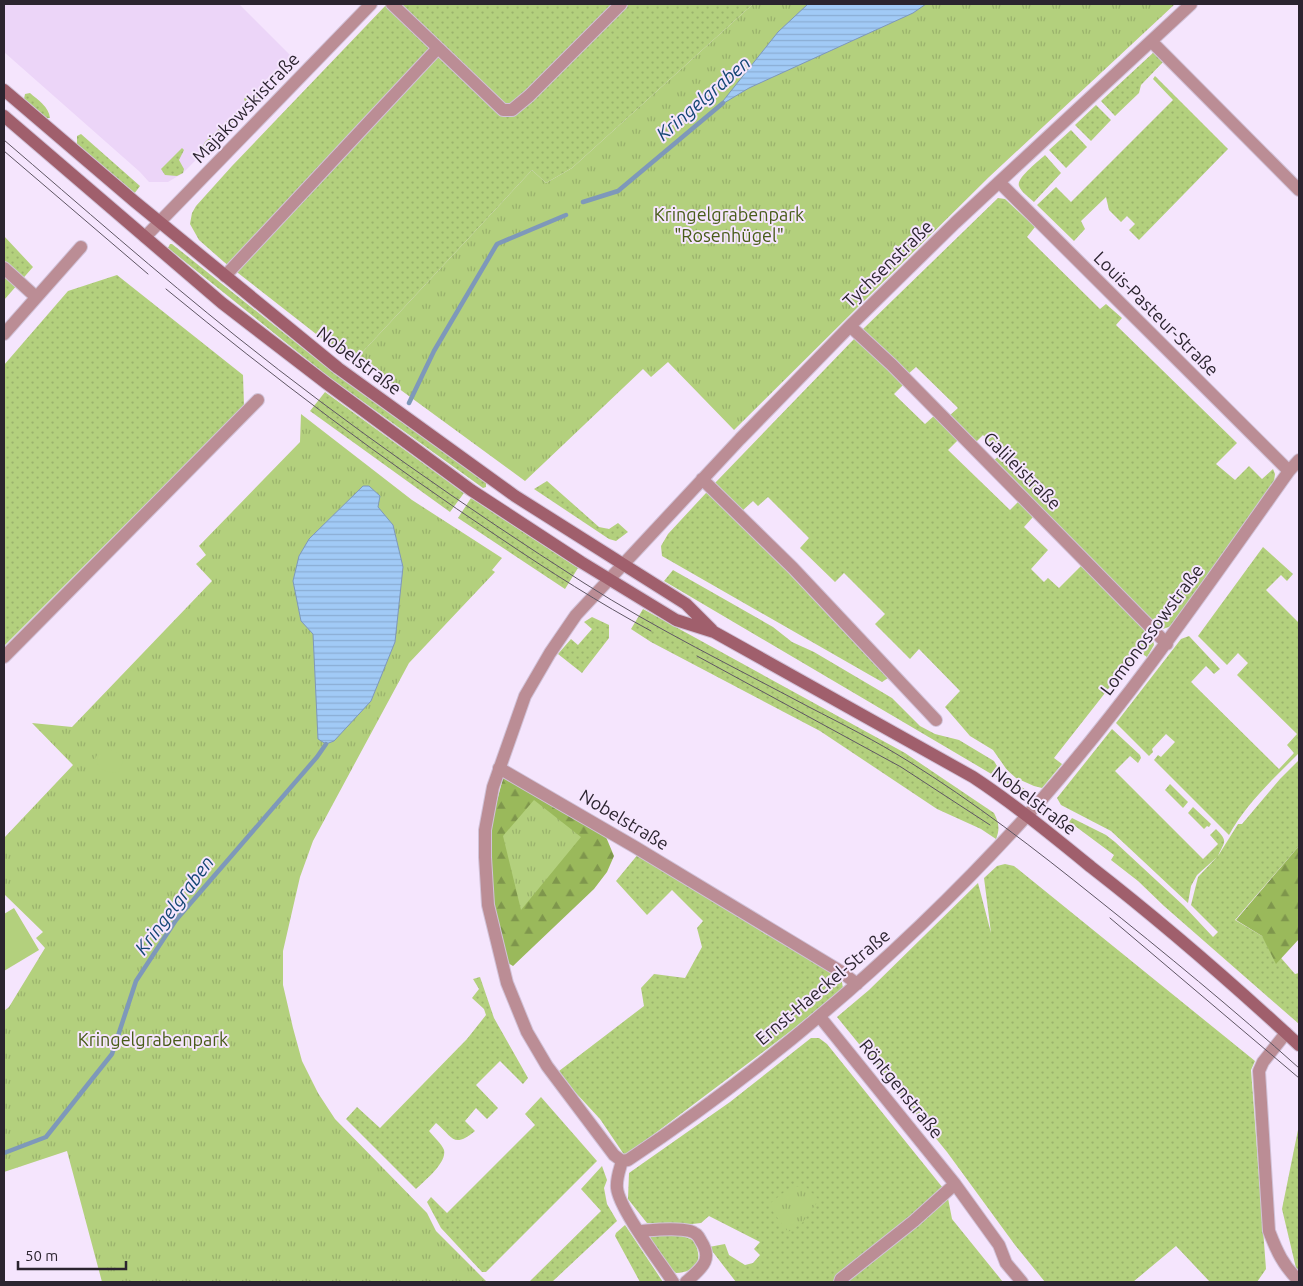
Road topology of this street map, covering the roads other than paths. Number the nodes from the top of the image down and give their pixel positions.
1 (371, 4) edge
2 (392, 4) edge
3 (621, 4) edge
4 (1191, 4) edge
5 (1154, 44) junction
6 (438, 48) junction
7 (4, 90) edge
8 (4, 116) edge
9 (999, 182) junction
10 (1299, 190) edge
11 (160, 222) junction
12 (145, 237) junction
13 (81, 247) dead end
14 (4, 268) edge
15 (224, 276) junction
16 (36, 298) junction
17 (850, 326) junction
18 (4, 334) edge
19 (258, 400) dead end
20 (1299, 460) edge
21 (1290, 471) junction
22 (702, 479) junction
23 (623, 564) junction
24 (609, 578) junction
25 (714, 632) junction
26 (1167, 644) junction
27 (4, 657) edge
28 (936, 720) dead end
29 (499, 768) junction
30 (1027, 815) junction
31 (857, 984) junction
32 (820, 1017) junction
33 (1286, 1033) junction
34 (1299, 1045) edge
35 (622, 1161) junction
36 (955, 1184) junction
37 (639, 1230) junction
38 (1299, 1281) edge
39 (674, 1282) edge
40 (686, 1282) edge
41 (840, 1282) edge
42 (1022, 1282) edge

1 - 11 street, Majakowskistraße
2 - 6 street
3 - 6 street
4 - 5 street, Tychsenstraße
5 - 9 street, Tychsenstraße
5 - 10 street
6 - 15 street
7 - 11 main road, Nobelstraße
8 - 12 main road, Nobelstraße
9 - 17 street, Tychsenstraße
9 - 21 street, Louis-Pasteur-Straße
11 - 12 street, Majakowskistraße
11 - 15 main road, Nobelstraße
12 - 24 main road, Nobelstraße
13 - 16 street
14 - 16 street
15 - 23 main road, Nobelstraße
16 - 18 street
17 - 22 street, Tychsenstraße
17 - 26 street, Galileistraße
19 - 27 street
20 - 21 street, Lomonossowstraße
21 - 26 street, Lomonossowstraße
22 - 23 street, Tychsenstraße
22 - 28 street
23 - 24 street, Tychsenstraße
23 - 25 main road, Nobelstraße
24 - 25 main road, Nobelstraße
24 - 29 street
25 - 30 main road, Nobelstraße
26 - 30 street, Lomonossowstraße
29 - 31 street, Nobelstraße
29 - 35 street
30 - 31 street, Ernst-Haeckel-Straße
30 - 33 main road, Nobelstraße
31 - 32 street, Ernst-Haeckel-Straße
32 - 35 street, Ernst-Haeckel-Straße
32 - 36 street, Röntgenstraße
33 - 34 main road, Nobelstraße
33 - 38 street
35 - 37 street
36 - 41 street
36 - 42 street, Röntgenstraße
37 - 39 street
37 - 40 street

